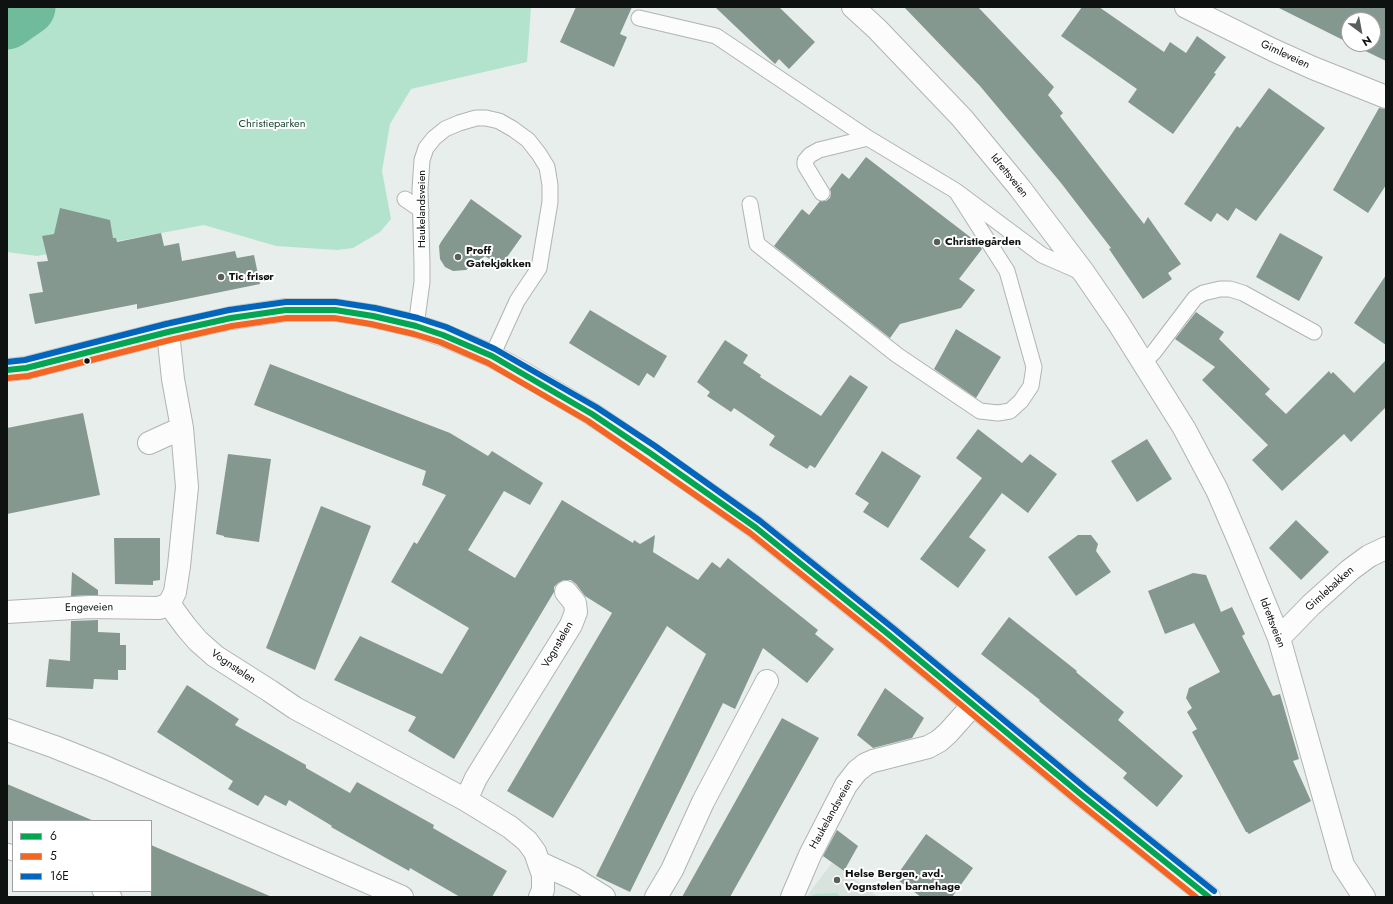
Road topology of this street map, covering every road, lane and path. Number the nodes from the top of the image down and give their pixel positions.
1 (853, 7) edge
2 (1186, 7) edge
3 (639, 18) dead end
4 (1386, 97) edge
5 (868, 138) junction
6 (956, 191) junction
7 (822, 193) dead end
8 (405, 199) dead end
9 (750, 204) dead end
10 (421, 210) junction
11 (555, 231) dead end
12 (539, 268) junction
13 (1084, 273) junction
14 (416, 326) junction
15 (168, 332) junction
16 (1314, 332) dead end
17 (492, 356) junction
18 (1143, 362) junction
19 (7, 370) edge
20 (182, 428) junction
21 (148, 443) dead end
22 (1386, 548) edge
23 (566, 592) dead end
24 (170, 604) junction
25 (7, 612) edge
26 (1279, 638) junction
27 (766, 681) dead end
28 (973, 705) junction
29 (7, 730) edge
30 (466, 800) junction
31 (540, 863) junction
32 (102, 892) edge
33 (114, 897) edge
34 (402, 897) edge
35 (540, 897) edge
36 (604, 897) edge
37 (656, 897) edge
38 (792, 897) edge
39 (1208, 897) edge
40 (1364, 897) edge

1 - 13 street, Idrettsveien
2 - 4 street, Gimleveien
3 - 5 lane
5 - 6 lane
5 - 7 lane
6 - 9 lane
6 - 13 lane
8 - 10 lane
10 - 12 lane, Haukelandsveien
10 - 14 lane, Haukelandsveien
11 - 12 lane
12 - 17 lane, Haukelandsveien
13 - 18 street, Idrettsveien
14 - 15 main road
14 - 17 main road
15 - 19 main road
15 - 20 street
16 - 18 lane
17 - 28 main road
18 - 26 street, Idrettsveien
20 - 21 street
20 - 24 street
22 - 26 street, Gimlebakken
23 - 30 street, Vognstølen
24 - 25 street, Engeveien
24 - 30 street, Vognstølen
26 - 40 street, Idrettsveien
27 - 37 street
28 - 38 street, Haukelandsveien
28 - 39 main road
29 - 34 street
30 - 31 street, Vognstølen
31 - 35 street, Vognstølen
31 - 36 street
32 - 33 lane

